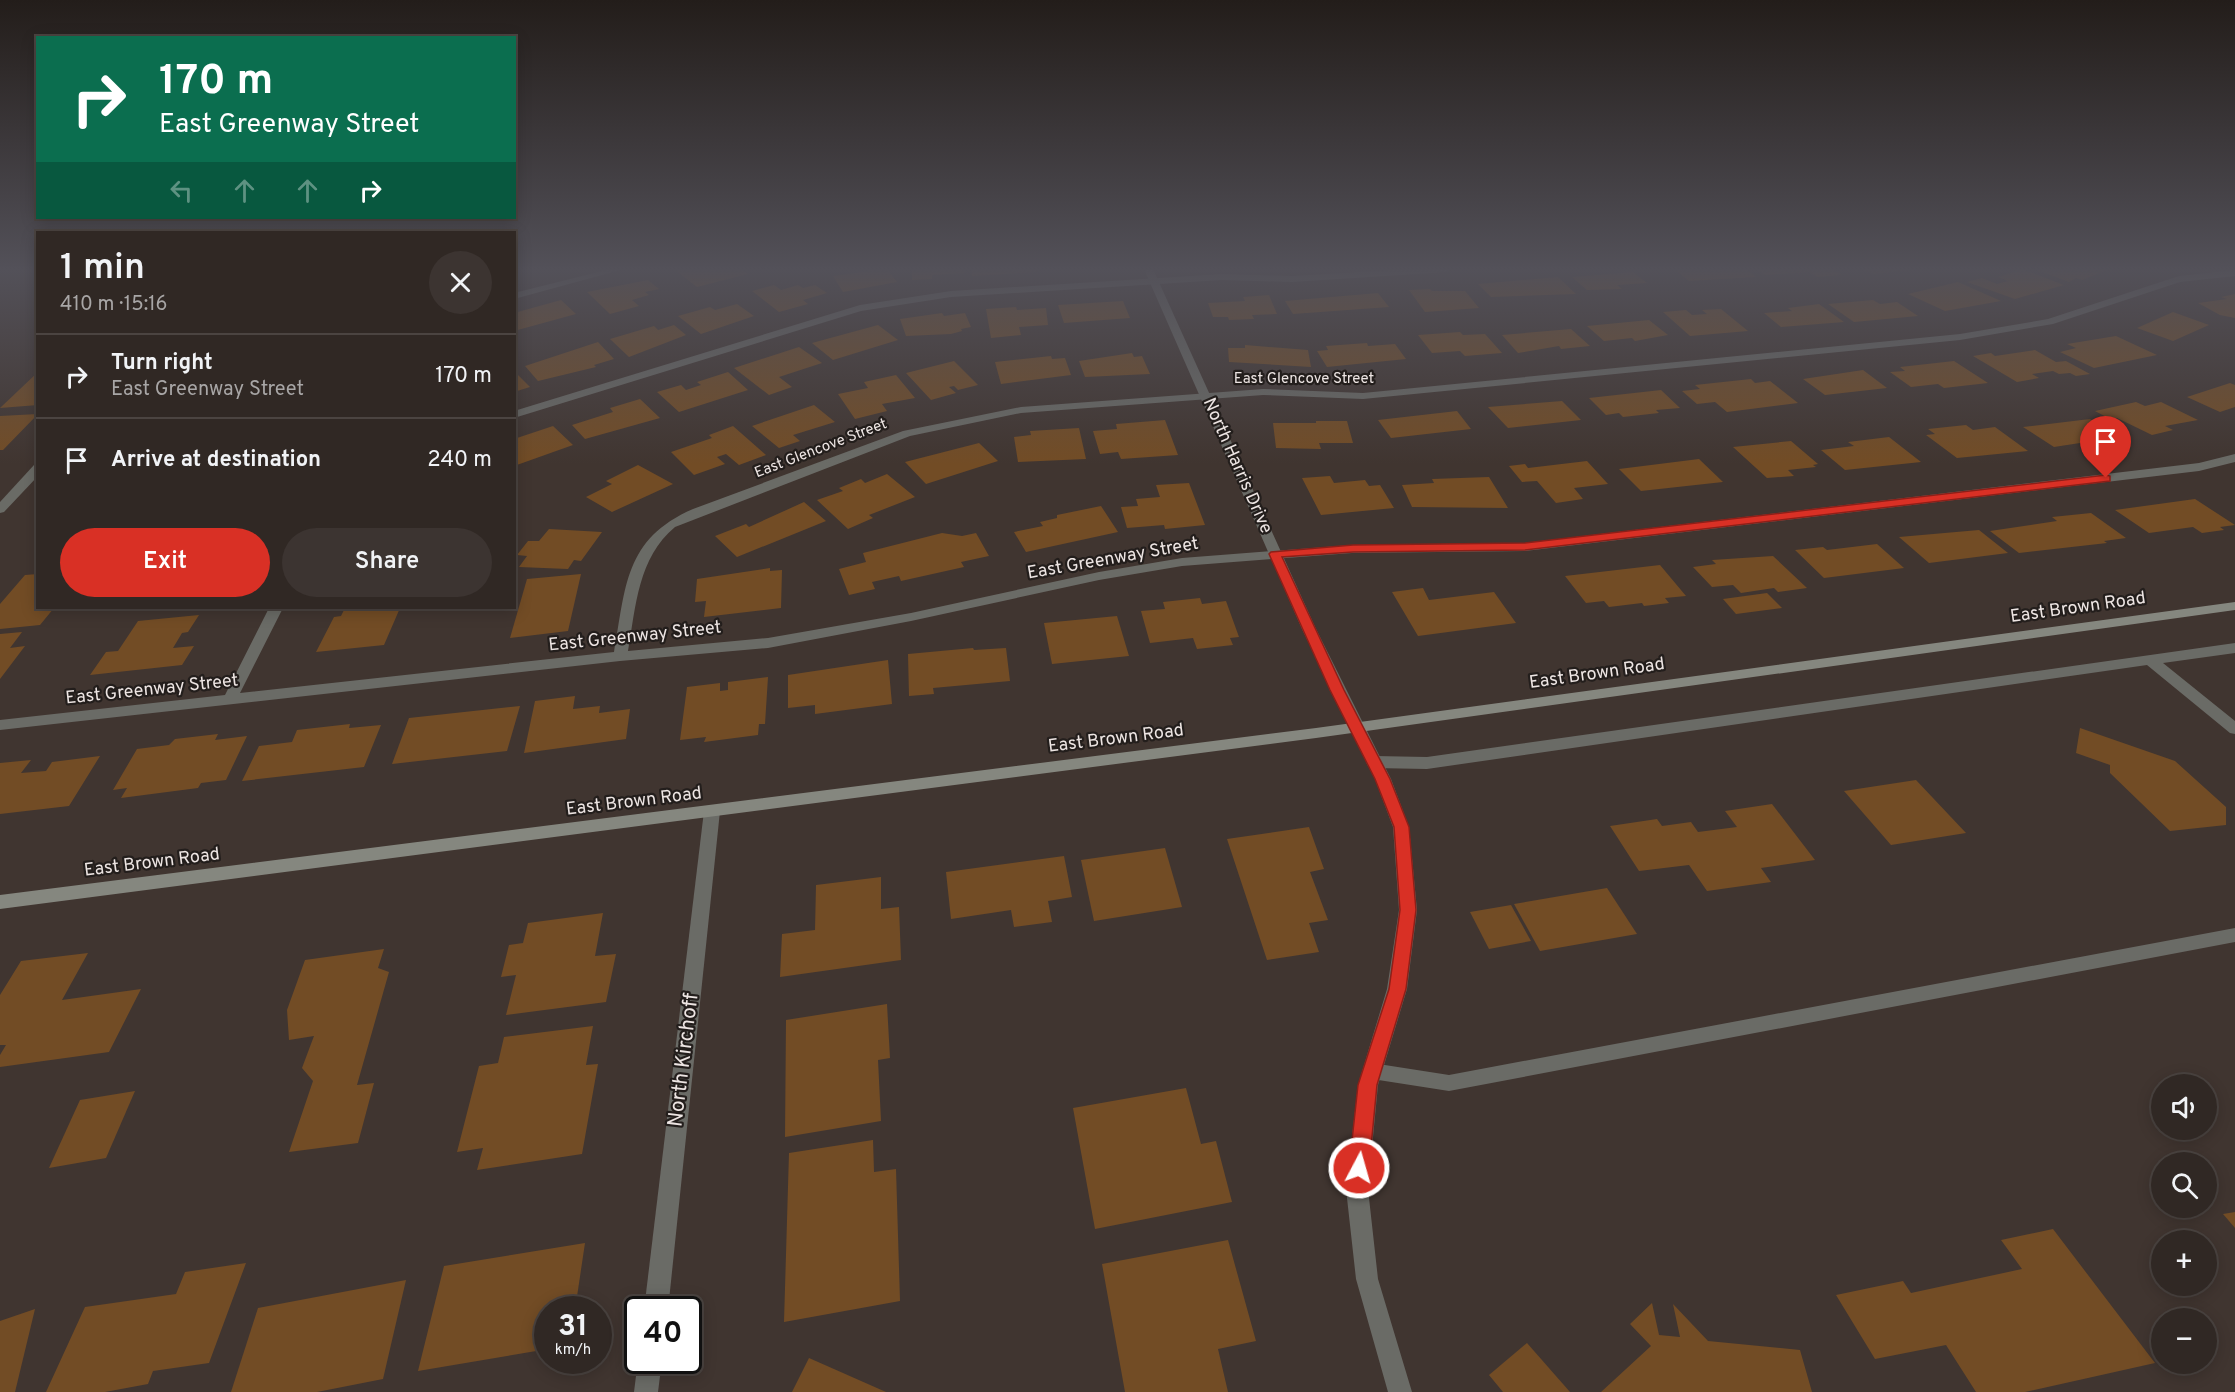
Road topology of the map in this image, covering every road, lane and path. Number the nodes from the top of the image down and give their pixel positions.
1 (776, 334) edge
2 (1178, 334) edge
3 (1978, 334) edge
4 (1206, 395) junction
5 (516, 414) edge
6 (2235, 458) edge
7 (36, 470) edge
8 (0, 508) edge
9 (1275, 554) junction
10 (2235, 606) edge
11 (275, 609) edge
12 (2235, 648) edge
13 (620, 656) junction
14 (2150, 660) junction
15 (230, 699) junction
16 (0, 725) edge
17 (1356, 727) junction
18 (2235, 729) edge
19 (1374, 762) junction
20 (712, 811) junction
21 (0, 902) edge
22 (2235, 935) edge
23 (1372, 1071) junction
24 (658, 1296) edge
25 (648, 1374) edge
26 (646, 1392) edge
27 (1400, 1392) edge

1 - 5 street
2 - 4 street, North Harris Drive
3 - 4 street, East Glencove Street
4 - 9 street, North Harris Drive
4 - 13 street, East Glencove Street
6 - 9 street, East Greenway Street
7 - 8 street
9 - 13 street, East Greenway Street
9 - 17 street, North Harris Drive
10 - 17 main road, East Brown Road
11 - 15 street
12 - 14 street
13 - 15 street, East Greenway Street
14 - 18 street
14 - 19 street
15 - 16 street, East Greenway Street
17 - 19 street, North Harris Drive
17 - 20 main road, East Brown Road
19 - 23 street, North Harris Drive
20 - 21 main road, East Brown Road
20 - 24 street, North Kirchoff
22 - 23 lane
23 - 27 street, North Harris Drive
25 - 26 street

